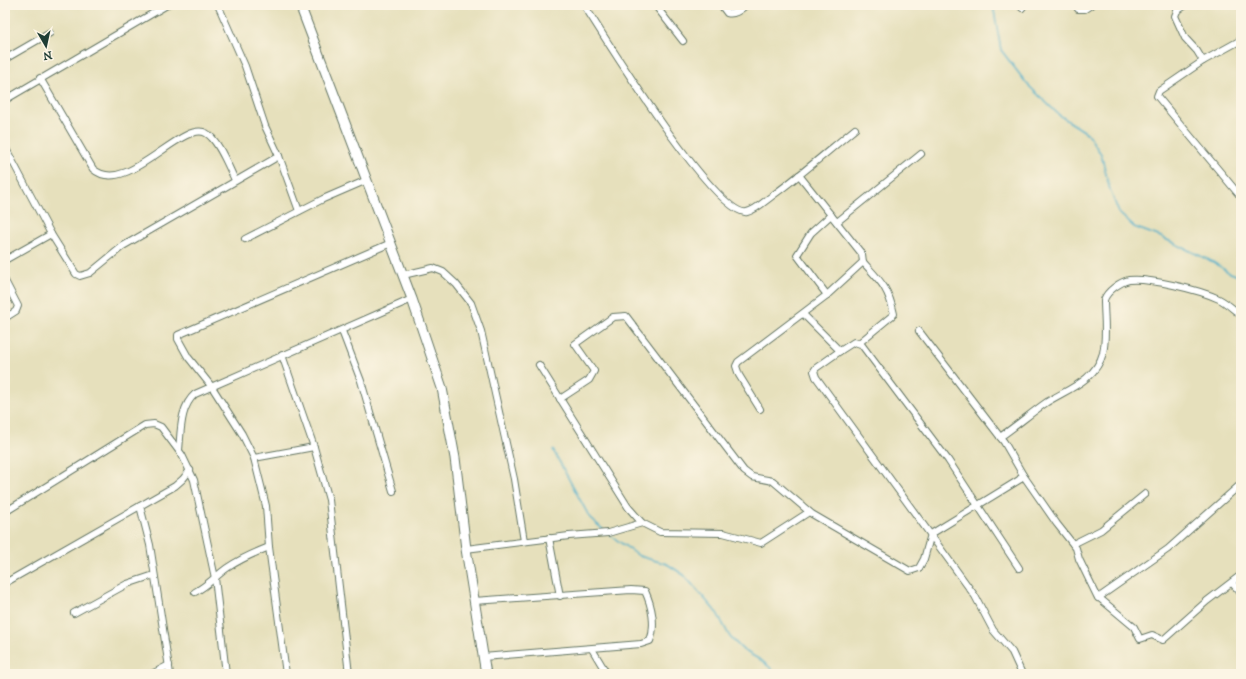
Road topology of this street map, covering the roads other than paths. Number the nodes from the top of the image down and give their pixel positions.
1 (167, 5) edge
2 (218, 5) edge
3 (300, 5) edge
4 (584, 5) edge
5 (655, 5) edge
6 (721, 5) edge
7 (746, 5) edge
8 (1076, 5) edge
9 (1091, 5) edge
10 (1186, 5) edge
11 (50, 33) dead end
12 (1241, 40) edge
13 (683, 41) dead end
14 (5, 59) edge
15 (1203, 61) junction
16 (40, 78) junction
17 (5, 100) edge
18 (855, 129) dead end
19 (5, 147) edge
20 (921, 154) dead end
21 (279, 156) junction
22 (800, 175) junction
23 (235, 180) junction
24 (367, 180) junction
25 (1241, 197) edge
26 (298, 211) junction
27 (831, 215) junction
28 (837, 222) junction
29 (51, 234) junction
30 (245, 239) dead end
31 (391, 243) junction
32 (5, 260) edge
33 (863, 262) junction
34 (403, 275) junction
35 (5, 281) edge
36 (827, 295) junction
37 (412, 299) junction
38 (802, 314) junction
39 (1241, 315) edge
40 (5, 318) edge
41 (342, 331) junction
42 (919, 331) dead end
43 (859, 343) junction
44 (840, 351) junction
45 (282, 355) junction
46 (539, 365) dead end
47 (212, 386) junction
48 (560, 399) junction
49 (760, 409) dead end
50 (1000, 437) junction
51 (314, 447) junction
52 (179, 450) junction
53 (254, 458) junction
54 (190, 470) junction
55 (1023, 475) junction
56 (1241, 484) edge
57 (393, 491) dead end
58 (1145, 494) dead end
59 (978, 505) junction
60 (140, 506) junction
61 (5, 512) edge
62 (809, 512) junction
63 (642, 523) junction
64 (931, 534) junction
65 (549, 538) junction
66 (524, 541) junction
67 (1073, 544) junction
68 (269, 547) junction
69 (466, 549) junction
70 (1019, 568) dead end
71 (154, 574) junction
72 (1241, 574) edge
73 (215, 578) junction
74 (5, 582) edge
75 (1232, 583) junction
76 (195, 592) dead end
77 (1241, 593) edge
78 (560, 596) junction
79 (1098, 598) junction
80 (474, 601) junction
81 (74, 613) dead end
82 (592, 649) junction
83 (483, 657) junction
84 (168, 665) junction
85 (152, 674) edge
86 (170, 674) edge
87 (226, 674) edge
88 (286, 674) edge
89 (349, 674) edge
90 (486, 674) edge
91 (607, 674) edge
92 (1022, 674) edge

1 - 16 street
2 - 21 street
3 - 24 main road
4 - 22 street
5 - 13 street
6 - 7 street
8 - 9 street
10 - 15 street
11 - 14 street
12 - 15 street
15 - 25 street
16 - 17 street
16 - 23 street
18 - 22 street
19 - 29 street
20 - 28 street
21 - 23 street
21 - 26 street
22 - 27 street
23 - 29 street
24 - 26 street
24 - 31 main road
26 - 30 street
27 - 28 street
27 - 36 street
28 - 33 street
29 - 32 street
31 - 34 main road
31 - 47 street
33 - 36 street
33 - 43 street
34 - 37 main road
34 - 66 street
35 - 40 street
36 - 38 street
37 - 41 street
37 - 69 main road
38 - 44 street
38 - 49 street
39 - 50 street
41 - 45 street
41 - 57 street
42 - 50 street
43 - 44 street
43 - 59 street
44 - 64 street
45 - 47 street
45 - 51 street
46 - 48 street
47 - 52 street
47 - 53 street
48 - 62 street
48 - 63 street
50 - 55 street
51 - 53 street
51 - 89 street
52 - 54 street
52 - 61 street
53 - 68 street
54 - 60 street
54 - 73 street
55 - 59 street
55 - 67 street
56 - 79 street
58 - 67 street
59 - 64 street
59 - 70 street
60 - 71 street
60 - 74 street
62 - 63 street
62 - 64 street
63 - 65 street
64 - 92 street
65 - 66 street
65 - 78 street
66 - 69 street
67 - 79 street
68 - 73 street
68 - 88 street
69 - 80 main road
71 - 81 street
71 - 84 street
72 - 75 street
73 - 76 street
73 - 87 street
75 - 77 street
75 - 79 street
78 - 80 street
78 - 82 street
80 - 83 main road
82 - 83 street
82 - 91 street
83 - 90 main road
84 - 85 street
84 - 86 street

